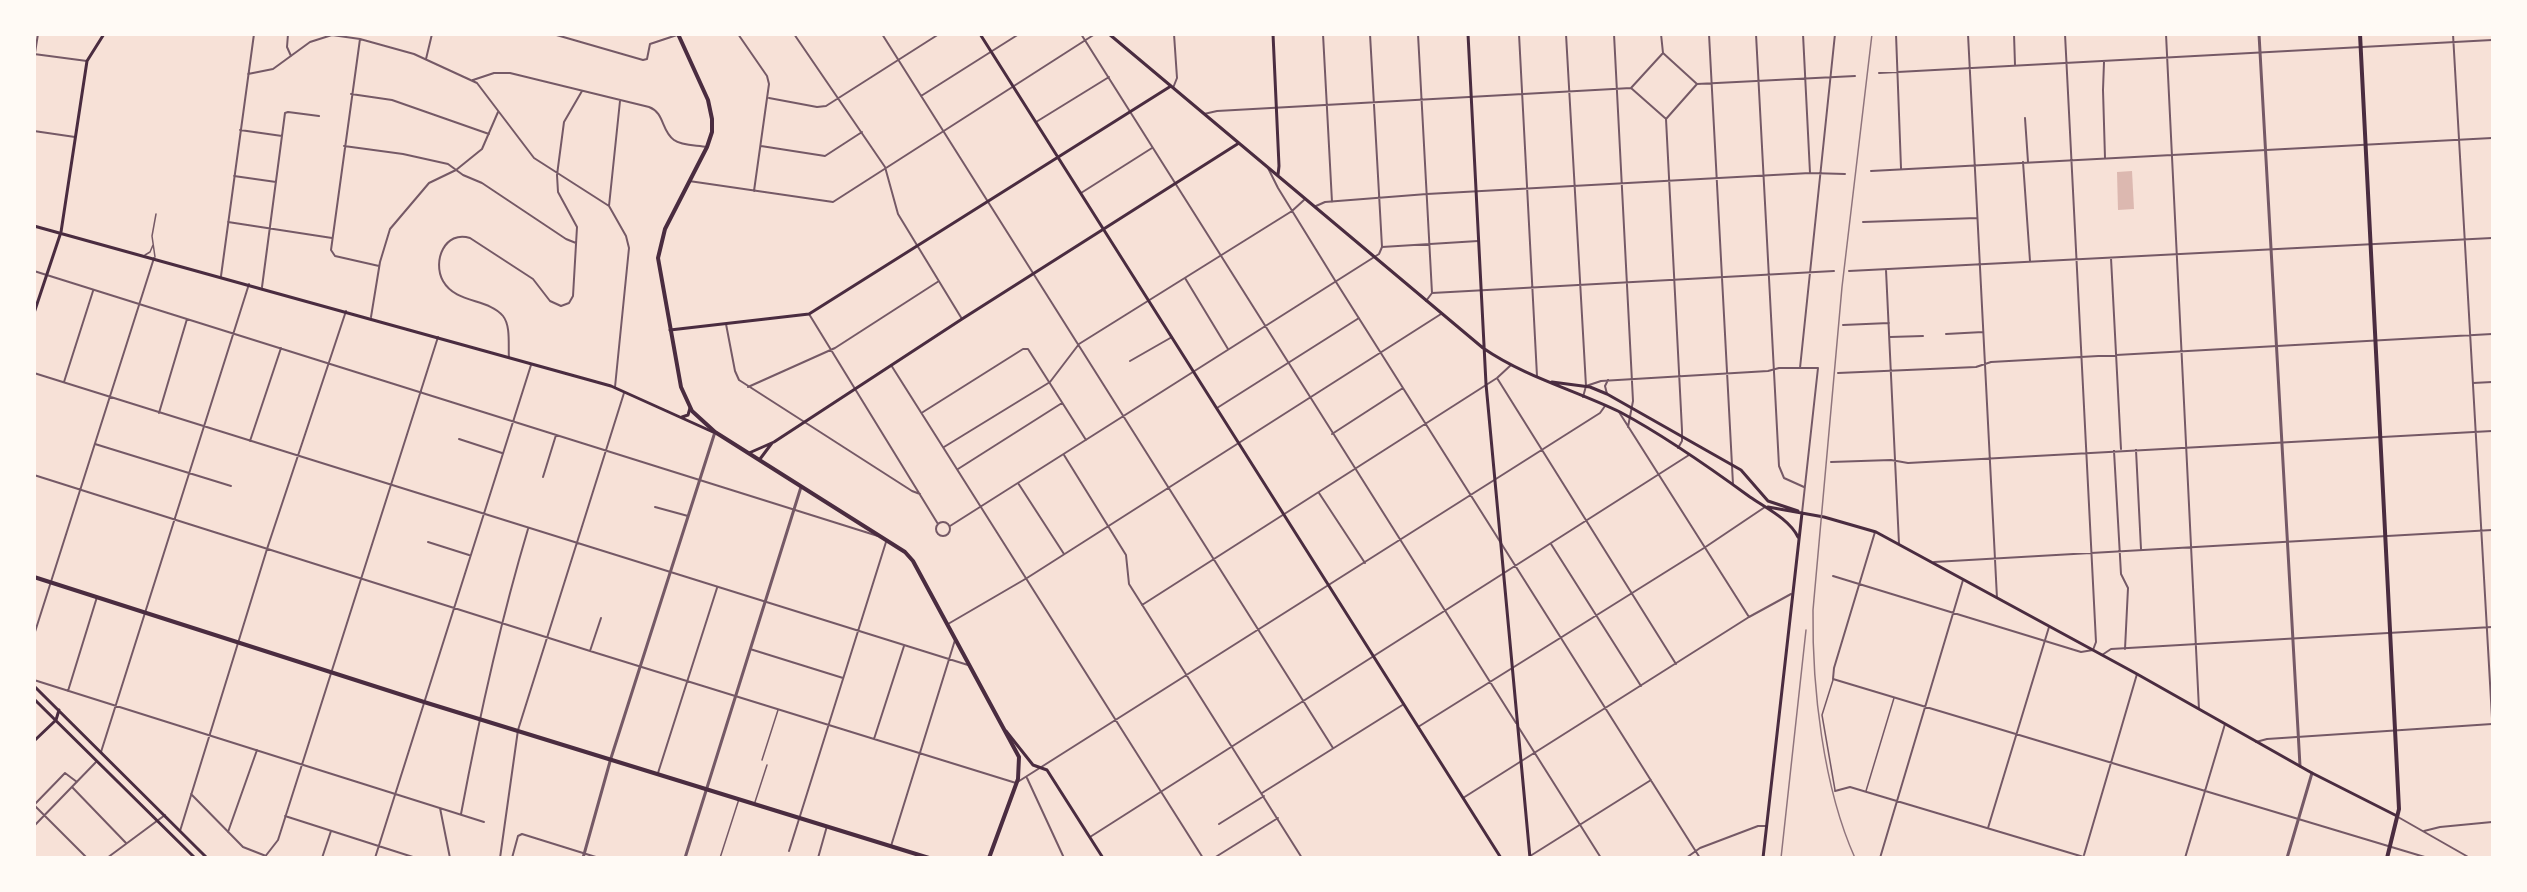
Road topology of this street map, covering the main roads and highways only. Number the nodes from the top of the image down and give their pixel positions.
1 (104, 34) edge
2 (980, 34) edge
3 (1109, 34) edge
4 (1273, 34) edge
5 (1468, 34) edge
6 (2360, 34) edge
7 (678, 35) edge
8 (1172, 87) junction
9 (1239, 143) junction
10 (1059, 157) junction
11 (1278, 175) junction
12 (34, 226) edge
13 (1103, 230) junction
14 (61, 232) junction
15 (34, 313) edge
16 (670, 330) junction
17 (1484, 348) junction
18 (1547, 382) junction
19 (690, 408) junction
20 (680, 418) junction
21 (715, 432) junction
22 (774, 442) junction
23 (749, 453) junction
24 (760, 459) junction
25 (1765, 506) junction
26 (1802, 513) junction
27 (1798, 537) junction
28 (34, 577) edge
29 (34, 686) edge
30 (34, 699) edge
31 (59, 710) junction
32 (56, 720) junction
33 (1006, 731) junction
34 (34, 741) edge
35 (2398, 817) junction
36 (1529, 857) edge
37 (195, 858) edge
38 (207, 858) edge
39 (929, 858) edge
40 (989, 858) edge
41 (1103, 858) edge
42 (1501, 858) edge
43 (1763, 858) edge
44 (2387, 858) edge

1 - 14 main road
2 - 10 main road
3 - 8 main road
4 - 11 main road
5 - 17 main road
6 - 35 main road
7 - 16 main road
8 - 9 main road
8 - 10 main road
9 - 11 main road
9 - 13 main road
10 - 13 main road
10 - 16 main road
11 - 17 main road
12 - 14 main road
13 - 22 main road
13 - 42 main road
14 - 15 main road
14 - 20 main road
16 - 19 main road
17 - 18 main road
17 - 36 main road
18 - 25 main road
18 - 26 main road
19 - 20 main road
19 - 21 main road
20 - 21 main road
21 - 23 main road
22 - 23 main road
22 - 24 main road
23 - 24 main road
24 - 33 main road
25 - 26 main road
25 - 27 main road
26 - 27 main road
26 - 35 main road
27 - 43 main road
28 - 39 main road
29 - 31 main road
30 - 32 main road
31 - 32 main road
31 - 38 main road
32 - 34 main road
32 - 37 main road
33 - 40 main road
33 - 41 main road
35 - 44 main road

